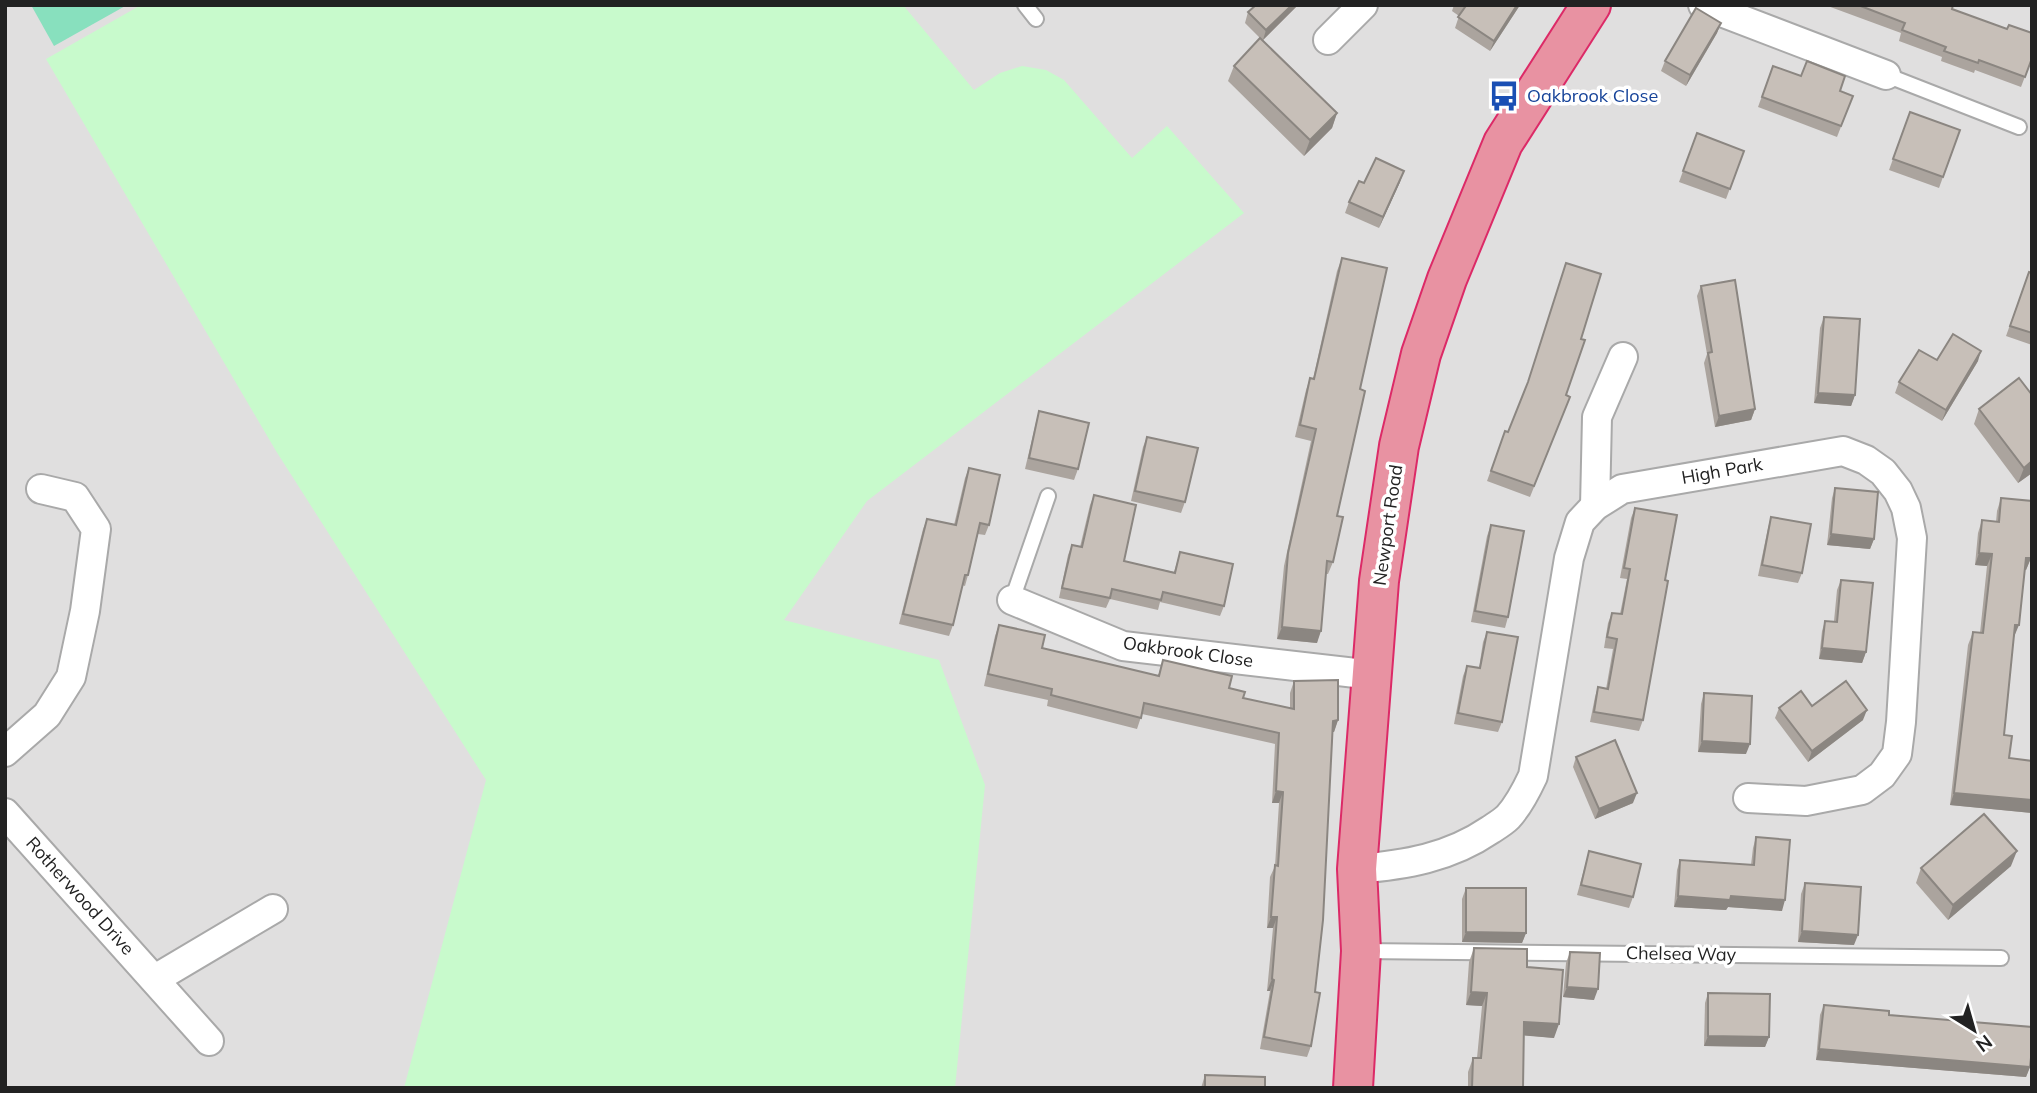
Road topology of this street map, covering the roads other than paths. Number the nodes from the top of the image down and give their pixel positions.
1 (1024, 5) edge
2 (1363, 5) edge
3 (1591, 5) edge
4 (1703, 5) edge
5 (1036, 19) dead end
6 (1328, 40) dead end
7 (1886, 75) joint
8 (2019, 127) dead end
9 (1623, 357) dead end
10 (41, 489) dead end
11 (1048, 496) dead end
12 (1595, 506) junction
13 (1012, 600) joint
14 (1373, 675) junction
15 (5, 752) edge
16 (1748, 798) dead end
17 (5, 813) edge
18 (1357, 869) junction
19 (273, 909) dead end
20 (1361, 951) junction
21 (2001, 958) dead end
22 (155, 979) junction
23 (209, 1041) dead end
24 (1353, 1088) edge

1 - 5 lane
2 - 6 street
3 - 14 highway, Newport Road
4 - 7 street
7 - 8 lane
9 - 12 street
10 - 15 street
11 - 13 lane
12 - 16 street, High Park
12 - 18 street, High Park
13 - 14 street, Oakbrook Close
14 - 18 highway, Newport Road
17 - 22 street, Rotherwood Drive
18 - 20 highway, Newport Road
19 - 22 street
20 - 21 lane, Chelsea Way
20 - 24 highway, Newport Road
22 - 23 street, Rotherwood Drive

